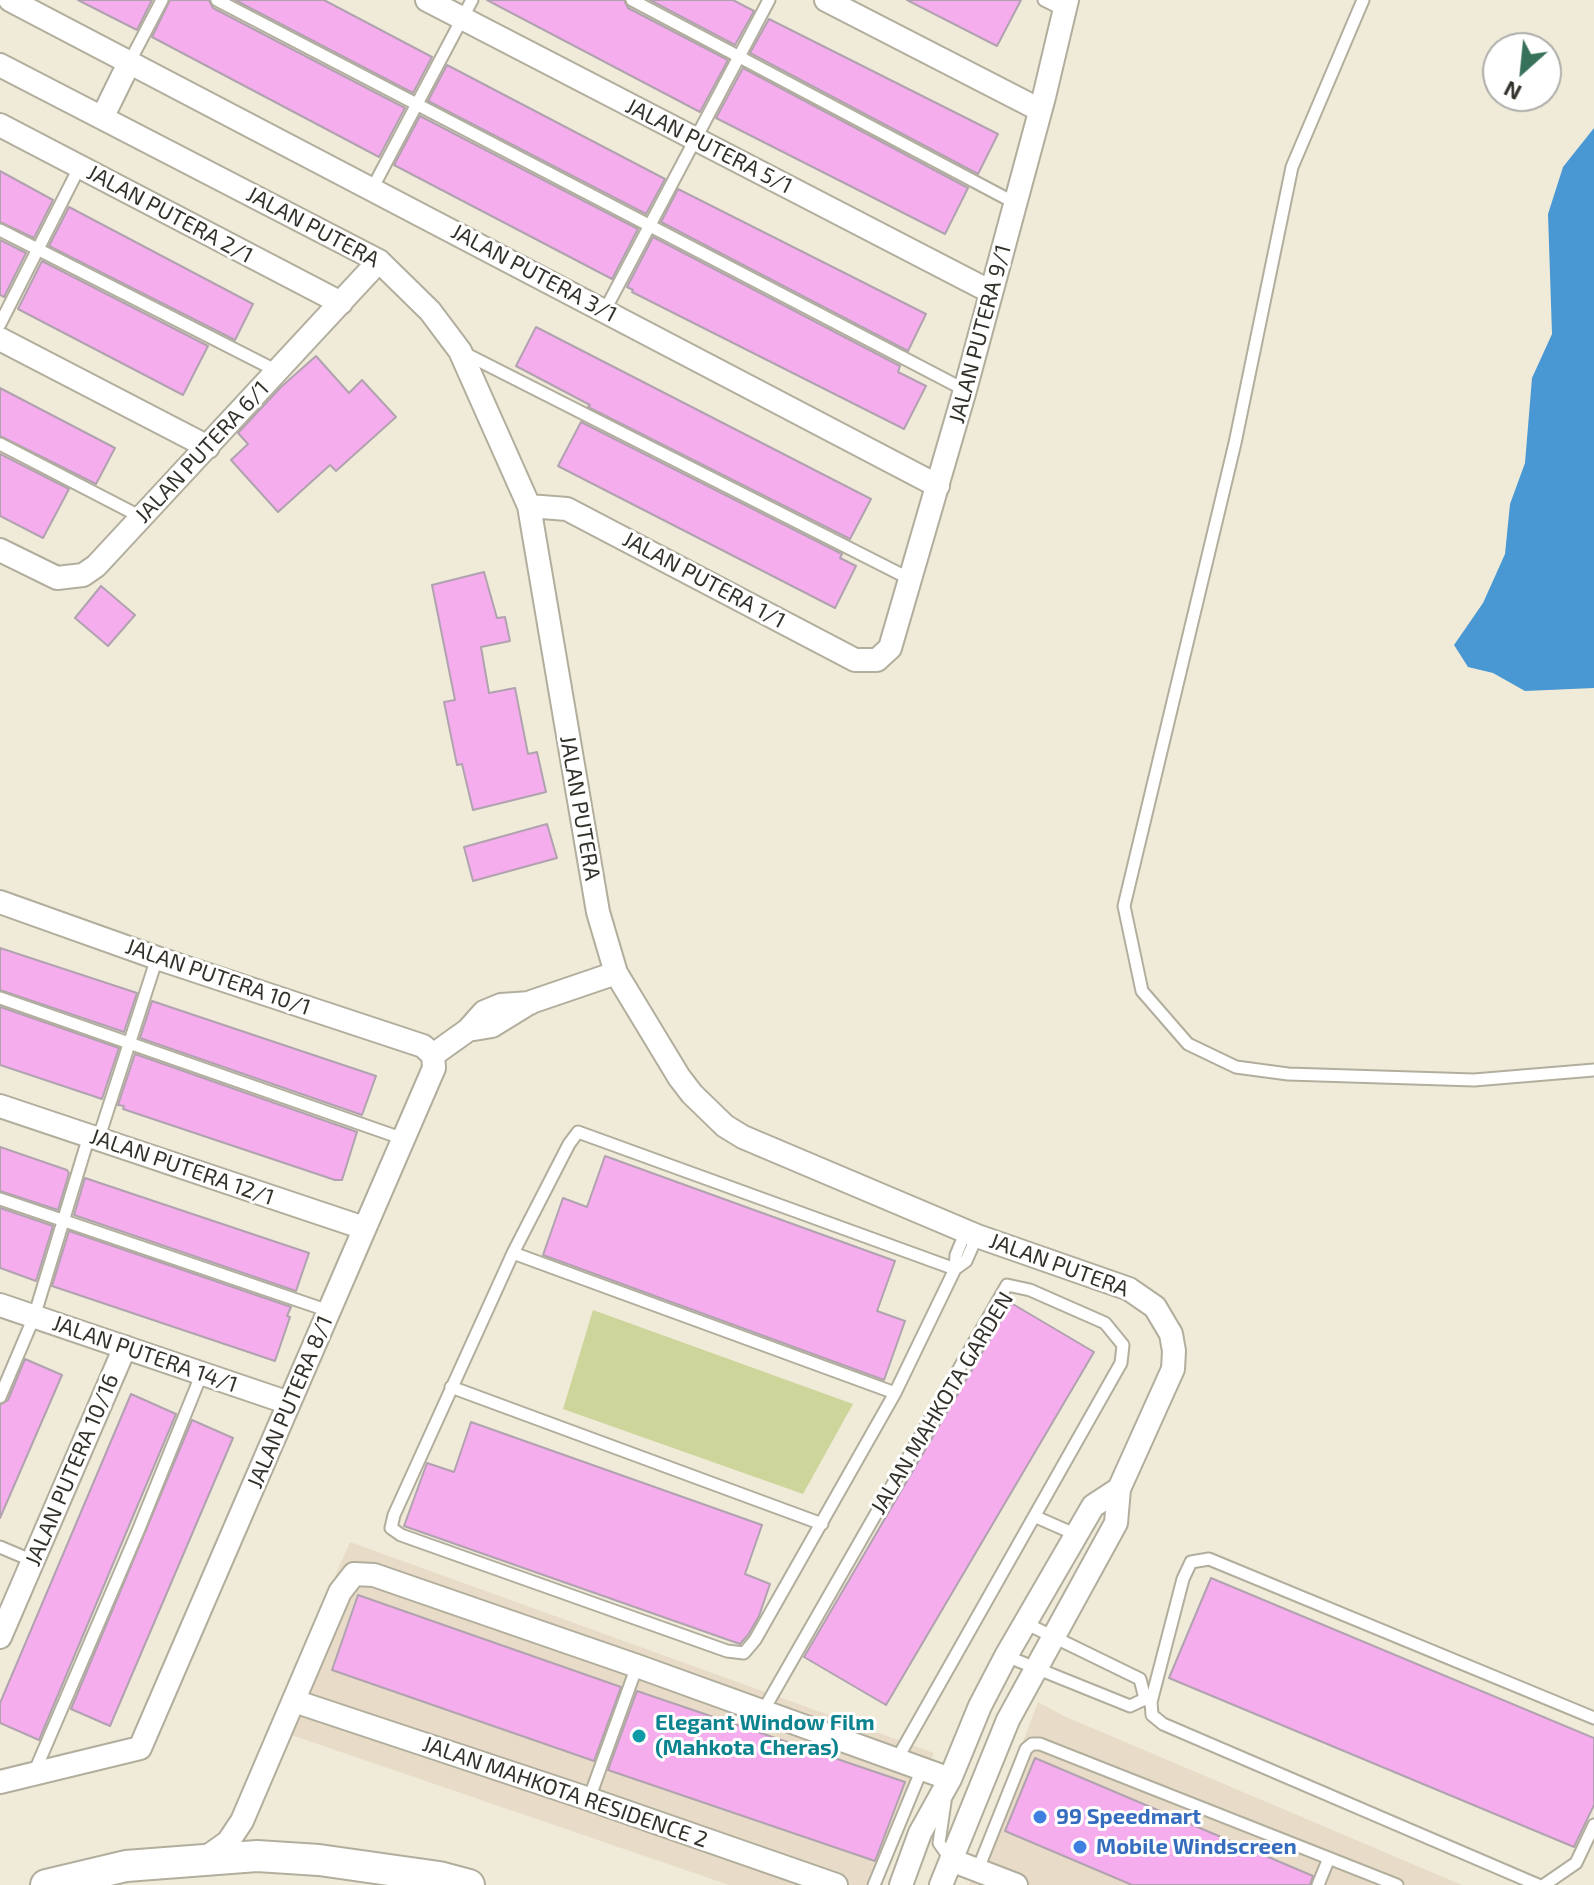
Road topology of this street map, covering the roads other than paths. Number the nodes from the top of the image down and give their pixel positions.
1 (10, 0) edge
2 (162, 0) edge
3 (217, 0) edge
4 (427, 0) edge
5 (632, 0) edge
6 (769, 0) edge
7 (826, 0) edge
8 (1363, 0) edge
9 (1059, 3) edge
10 (468, 9) edge
11 (740, 56) junction
12 (129, 63) junction
13 (0, 65) edge
14 (417, 105) junction
15 (1040, 110) junction
16 (103, 116) junction
17 (0, 125) edge
18 (695, 138) junction
19 (80, 166) junction
20 (372, 189) junction
21 (1015, 203) junction
22 (649, 225) junction
23 (0, 230) edge
24 (38, 249) junction
25 (379, 261) junction
26 (991, 292) junction
27 (341, 303) junction
28 (605, 310) junction
29 (0, 324) edge
30 (0, 339) edge
31 (460, 351) junction
32 (278, 372) junction
33 (965, 390) junction
34 (0, 444) edge
35 (208, 447) junction
36 (938, 486) junction
37 (529, 506) junction
38 (141, 517) junction
39 (0, 550) edge
40 (910, 579) junction
41 (877, 660) joint
42 (0, 902) edge
43 (157, 958) junction
44 (616, 973) junction
45 (0, 998) edge
46 (130, 1042) junction
47 (433, 1055) junction
48 (1594, 1070) edge
49 (0, 1106) edge
50 (93, 1138) junction
51 (401, 1138) junction
52 (0, 1199) edge
53 (62, 1221) junction
54 (364, 1228) junction
55 (972, 1234) junction
56 (513, 1253) junction
57 (955, 1269) junction
58 (0, 1305) edge
59 (329, 1311) junction
60 (34, 1317) junction
61 (125, 1347) junction
62 (202, 1373) junction
63 (451, 1387) junction
64 (895, 1393) junction
65 (0, 1397) edge
66 (289, 1403) junction
67 (1119, 1489) junction
68 (1036, 1517) junction
69 (822, 1524) junction
70 (1077, 1535) junction
71 (0, 1547) edge
72 (33, 1561) junction
73 (1025, 1623) junction
74 (0, 1637) edge
75 (1054, 1637) junction
76 (1006, 1656) junction
77 (637, 1666) junction
78 (1036, 1669) junction
79 (294, 1701) junction
80 (1148, 1701) junction
81 (763, 1711) junction
82 (1594, 1718) edge
83 (897, 1759) junction
84 (922, 1769) junction
85 (34, 1773) junction
86 (950, 1779) junction
87 (0, 1782) edge
88 (589, 1799) junction
89 (1594, 1825) edge
90 (1329, 1858) junction
91 (204, 1859) junction
92 (951, 1860) junction
93 (978, 1869) junction
94 (46, 1885) edge
95 (469, 1885) edge
96 (836, 1885) edge
97 (874, 1885) edge
98 (901, 1885) edge
99 (941, 1885) edge
100 (1016, 1885) edge
101 (1318, 1885) edge
102 (1397, 1885) edge
103 (1541, 1885) edge

1 - 12 street, JALAN PUTERA 3/1
2 - 12 lane
3 - 14 lane
4 - 10 street, JALAN PUTERA 5/1
5 - 11 lane
6 - 11 lane
7 - 15 street
8 - 48 lane
9 - 15 street, JALAN PUTERA 9/1
10 - 14 lane
10 - 18 street, JALAN PUTERA 5/1
11 - 18 lane
11 - 21 lane
12 - 16 street
12 - 20 street, JALAN PUTERA 3/1
13 - 16 street, JALAN PUTERA
14 - 20 lane
14 - 22 lane
15 - 21 street, JALAN PUTERA 9/1
16 - 25 street, JALAN PUTERA
17 - 19 street, JALAN PUTERA 2/1
18 - 22 lane
18 - 26 street, JALAN PUTERA 5/1
19 - 24 lane
19 - 27 street, JALAN PUTERA 2/1
20 - 28 street, JALAN PUTERA 3/1
21 - 26 street, JALAN PUTERA 9/1
22 - 28 lane
22 - 33 lane
23 - 24 lane
24 - 29 lane
24 - 32 lane
25 - 27 street, JALAN PUTERA 6/1
25 - 31 street, JALAN PUTERA
26 - 33 street, JALAN PUTERA 9/1
27 - 32 street, JALAN PUTERA 6/1
28 - 36 street, JALAN PUTERA 3/1
30 - 35 street
31 - 37 street, JALAN PUTERA
31 - 40 lane
32 - 35 street, JALAN PUTERA 6/1
33 - 36 street, JALAN PUTERA 9/1
34 - 38 lane
35 - 38 street, JALAN PUTERA 6/1
36 - 40 street, JALAN PUTERA 9/1
37 - 41 street, JALAN PUTERA 1/1
37 - 44 street, JALAN PUTERA
38 - 39 street, JALAN PUTERA 6/1
40 - 41 street, JALAN PUTERA 9/1
42 - 43 street, JALAN PUTERA 10/1
43 - 46 lane
43 - 47 street, JALAN PUTERA 10/1
44 - 47 street
44 - 55 street, JALAN PUTERA
45 - 46 lane
46 - 50 lane
46 - 51 lane
47 - 51 street, JALAN PUTERA 8/1
49 - 50 street, JALAN PUTERA 12/1
50 - 53 lane
50 - 54 street, JALAN PUTERA 12/1
51 - 54 street, JALAN PUTERA 8/1
52 - 53 lane
53 - 59 lane
53 - 60 lane
54 - 59 street, JALAN PUTERA 8/1
55 - 57 lane
55 - 67 street, JALAN PUTERA
56 - 57 lane
56 - 63 lane
56 - 64 lane
57 - 64 lane
58 - 60 street, JALAN PUTERA 14/1
59 - 66 street, JALAN PUTERA 8/1
60 - 61 street, JALAN PUTERA 14/1
60 - 65 lane
61 - 62 street, JALAN PUTERA 14/1
61 - 72 street, JALAN PUTERA 10/16
62 - 66 street, JALAN PUTERA 14/1
62 - 85 lane
63 - 69 lane
63 - 69 lane
64 - 69 lane
66 - 85 street, JALAN PUTERA 8/1
67 - 70 street, JALAN PUTERA
67 - 75 street, JALAN PUTERA
68 - 70 lane
68 - 81 lane, JALAN MAHKOTA GARDEN
68 - 83 lane, JALAN MAHKOTA GARDEN
70 - 73 street, JALAN PUTERA
71 - 72 lane
72 - 74 street, JALAN PUTERA 10/16
73 - 75 lane
73 - 76 street, JALAN PUTERA
75 - 78 street, JALAN PUTERA
75 - 80 lane
76 - 78 lane
76 - 86 street, JALAN PUTERA
77 - 79 street
77 - 81 street
77 - 88 lane
78 - 80 lane
78 - 92 street, JALAN PUTERA
79 - 88 street, JALAN MAHKOTA RESIDENCE 2
79 - 91 street
80 - 82 lane
80 - 103 lane
81 - 83 street
83 - 84 street
84 - 86 street
84 - 97 lane
85 - 87 street
86 - 92 lane
86 - 98 street, JALAN PUTERA
88 - 96 street, JALAN MAHKOTA RESIDENCE 2
89 - 103 lane
90 - 93 lane
90 - 101 lane
90 - 102 lane
91 - 94 main road
91 - 95 main road
92 - 93 street
92 - 99 street, JALAN PUTERA
93 - 100 street

